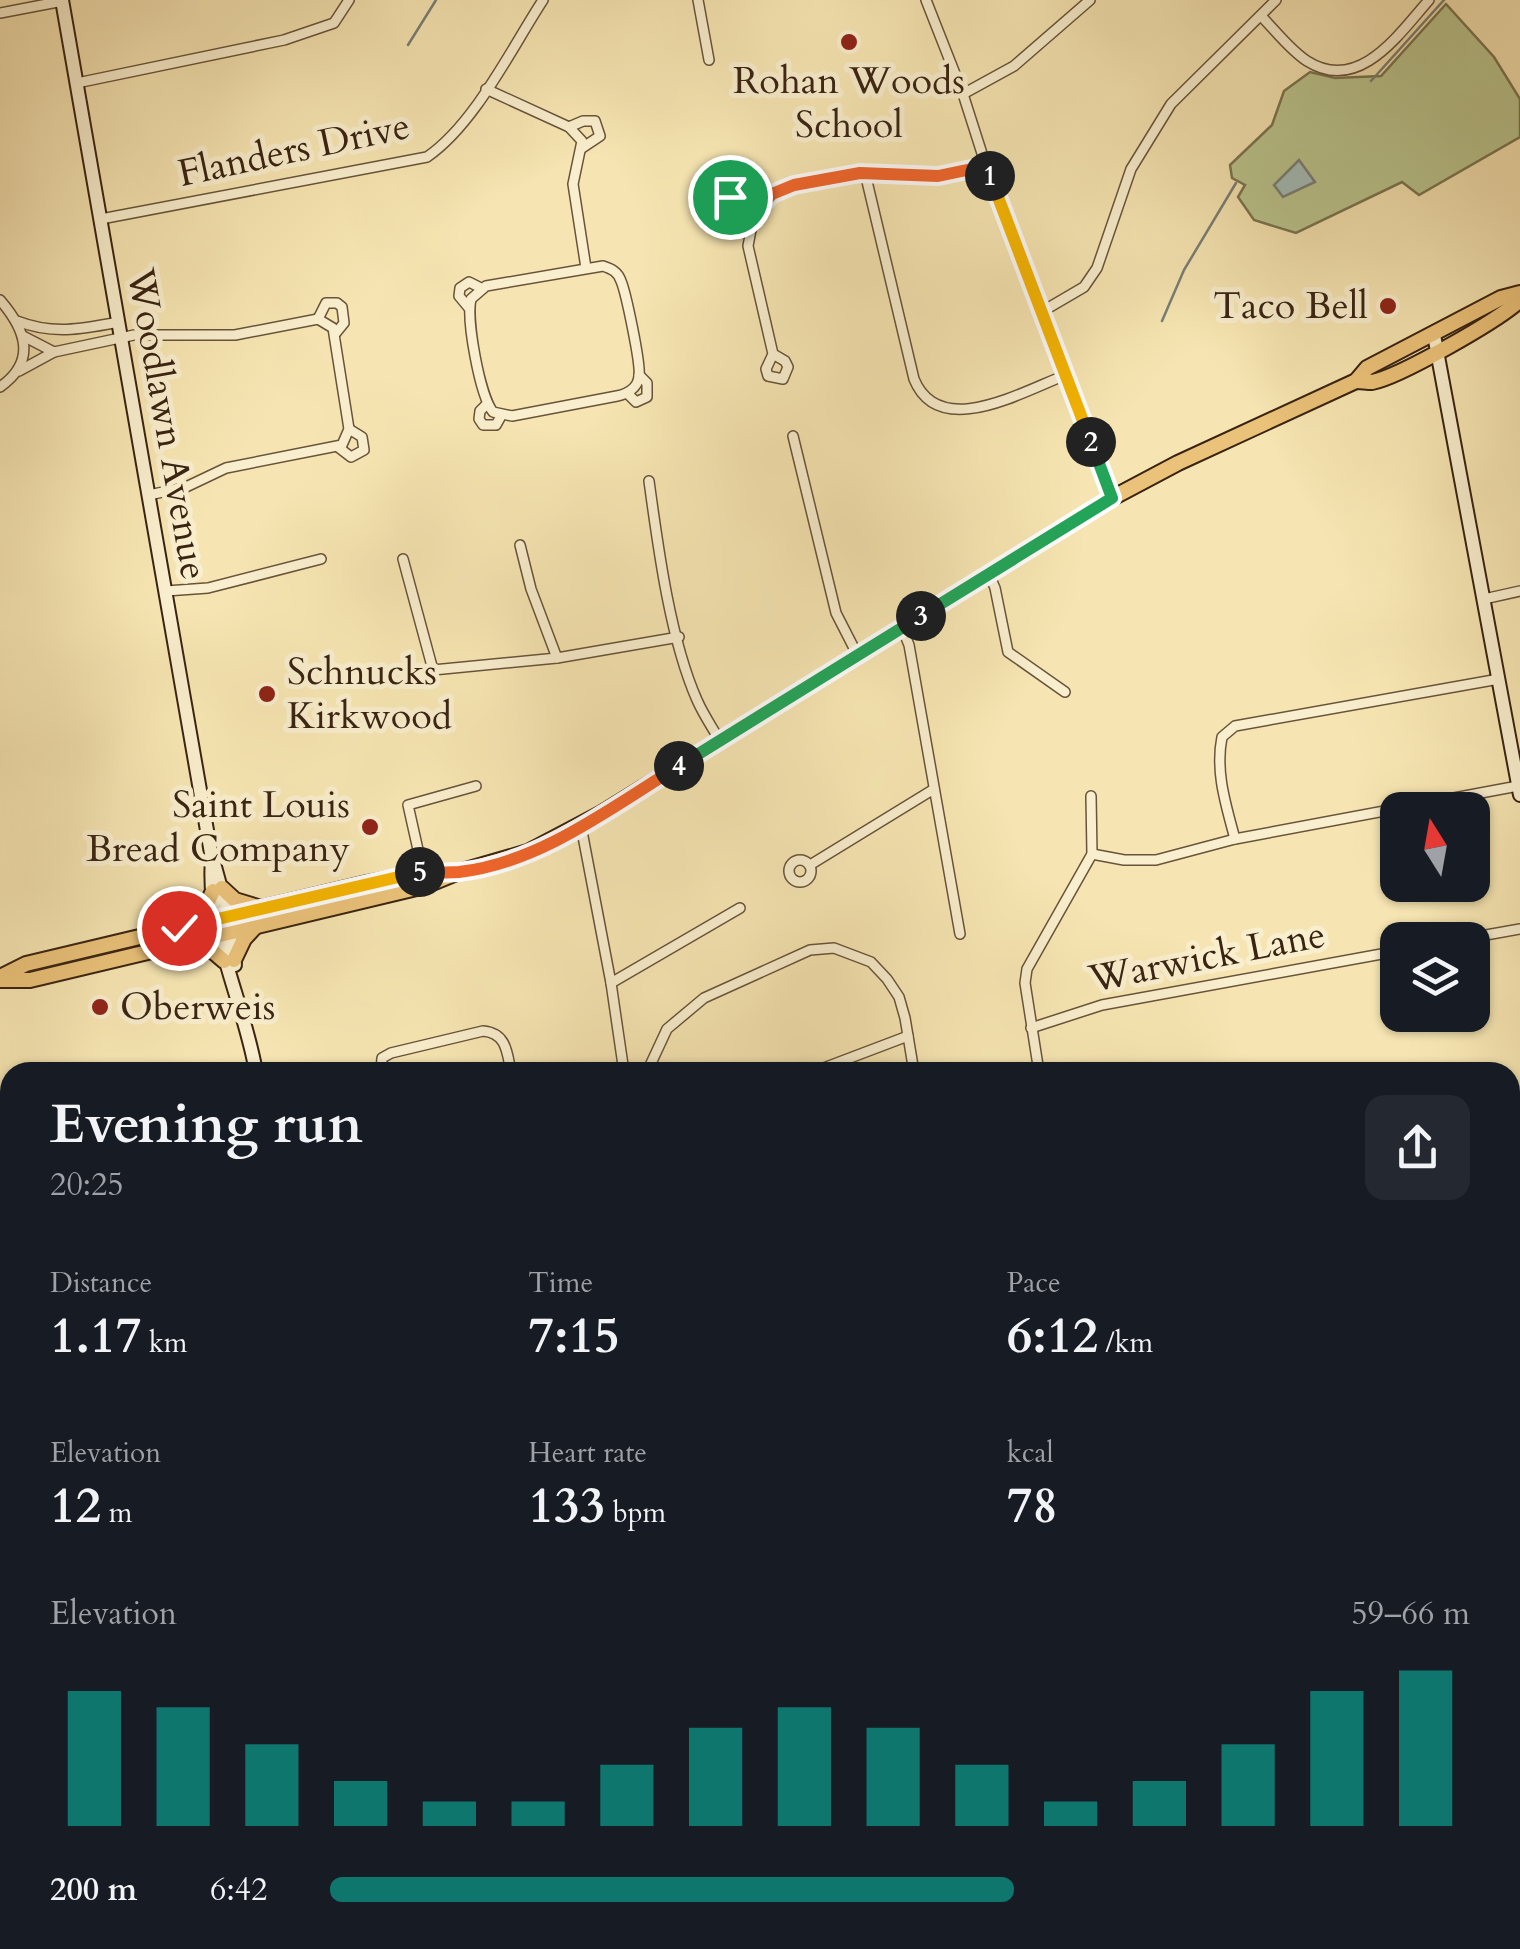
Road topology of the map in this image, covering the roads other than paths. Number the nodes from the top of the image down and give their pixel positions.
1 (62, 0) edge
2 (349, 0) edge
3 (542, 0) edge
4 (698, 0) edge
5 (926, 0) edge
6 (1090, 0) edge
7 (1276, 0) edge
8 (1429, 0) edge
9 (0, 12) edge
10 (1261, 16) junction
11 (709, 60) dead end
12 (78, 83) junction
13 (486, 89) junction
14 (963, 94) junction
15 (569, 127) junction
16 (582, 148) junction
17 (986, 166) junction
18 (865, 173) junction
19 (765, 200) junction
20 (754, 214) junction
21 (101, 219) junction
22 (586, 268) junction
23 (1520, 297) edge
24 (0, 300) edge
25 (1042, 312) junction
26 (318, 320) junction
27 (17, 321) junction
28 (119, 322) junction
29 (335, 334) junction
30 (23, 336) junction
31 (122, 338) junction
32 (1437, 343) junction
33 (54, 352) junction
34 (773, 354) dead end
35 (18, 371) junction
36 (1066, 375) junction
37 (638, 379) junction
38 (0, 387) edge
39 (627, 394) junction
40 (350, 429) junction
41 (792, 436) dead end
42 (338, 447) junction
43 (649, 481) dead end
44 (149, 495) junction
45 (1112, 498) junction
46 (520, 545) dead end
47 (320, 560) dead end
48 (402, 560) dead end
49 (989, 574) junction
50 (166, 591) junction
51 (1520, 591) edge
52 (1484, 598) junction
53 (902, 628) junction
54 (678, 638) junction
55 (858, 656) junction
56 (558, 658) junction
57 (1499, 679) junction
58 (1065, 692) dead end
59 (720, 740) junction
60 (476, 786) dead end
61 (934, 789) junction
62 (1519, 791) edge
63 (1092, 796) dead end
64 (580, 826) junction
65 (1236, 839) junction
66 (1092, 854) junction
67 (810, 865) dead end
68 (422, 872) junction
69 (459, 872) junction
70 (217, 890) junction
71 (264, 908) junction
72 (740, 908) dead end
73 (223, 926) junction
74 (256, 926) junction
75 (1520, 929) edge
76 (188, 934) junction
77 (960, 934) dead end
78 (1490, 934) edge
79 (1380, 954) edge
80 (229, 960) junction
81 (0, 979) edge
82 (611, 983) junction
83 (1030, 1028) junction
84 (908, 1036) junction
85 (254, 1062) edge
86 (382, 1062) edge
87 (509, 1062) edge
88 (623, 1062) edge
89 (652, 1062) edge
90 (839, 1062) edge
91 (912, 1062) edge
92 (1038, 1062) edge

1 - 9 street
1 - 12 street, Woodlawn Avenue
2 - 12 street
3 - 13 street, Flanders Drive
4 - 11 street
5 - 14 street
6 - 14 street
7 - 10 street
8 - 10 street
10 - 25 street
12 - 21 street, Woodlawn Avenue
13 - 15 street
13 - 21 street, Flanders Drive
14 - 17 street
15 - 16 street
15 - 16 street
16 - 22 street
17 - 18 street
17 - 25 street
18 - 19 street
18 - 36 street
19 - 20 street
19 - 20 street
20 - 34 street
21 - 28 street, Woodlawn Avenue
22 - 37 street
22 - 39 street
23 - 32 main road
24 - 27 street
25 - 36 street
26 - 29 street
26 - 29 street
26 - 31 street
27 - 28 street
27 - 30 street
28 - 31 street, Woodlawn Avenue
29 - 40 street
30 - 33 street
30 - 35 street
31 - 33 street
31 - 44 street, Woodlawn Avenue
32 - 45 main road
32 - 52 street
33 - 35 street
35 - 38 street
36 - 45 street
37 - 39 street
37 - 39 street
40 - 42 street
40 - 42 street
41 - 55 street
42 - 44 street
43 - 54 street
44 - 50 street, Woodlawn Avenue
45 - 49 main road
46 - 56 street
47 - 50 street
48 - 56 street
49 - 53 main road
49 - 58 street
50 - 70 street, Woodlawn Avenue
51 - 52 street
52 - 57 street
53 - 55 main road
53 - 61 street
54 - 56 street
54 - 59 street
55 - 59 main road
57 - 62 street
57 - 65 street
59 - 64 main road
60 - 68 street
61 - 67 street
61 - 77 street
62 - 65 street
63 - 66 street
64 - 69 main road
64 - 82 street
65 - 66 street
66 - 83 street
68 - 69 main road
68 - 71 main road
69 - 74 main road
70 - 71 main road
70 - 73 street, Woodlawn Avenue
70 - 76 main road
71 - 73 main road
72 - 82 street
73 - 74 main road
73 - 76 main road
73 - 80 street, Woodlawn Avenue
74 - 80 main road
75 - 78 street
76 - 80 main road
76 - 81 main road
79 - 83 street, Warwick Lane
80 - 85 street, Woodlawn Avenue
82 - 88 street
83 - 92 street
84 - 89 street
84 - 90 street
84 - 91 street
86 - 87 street

